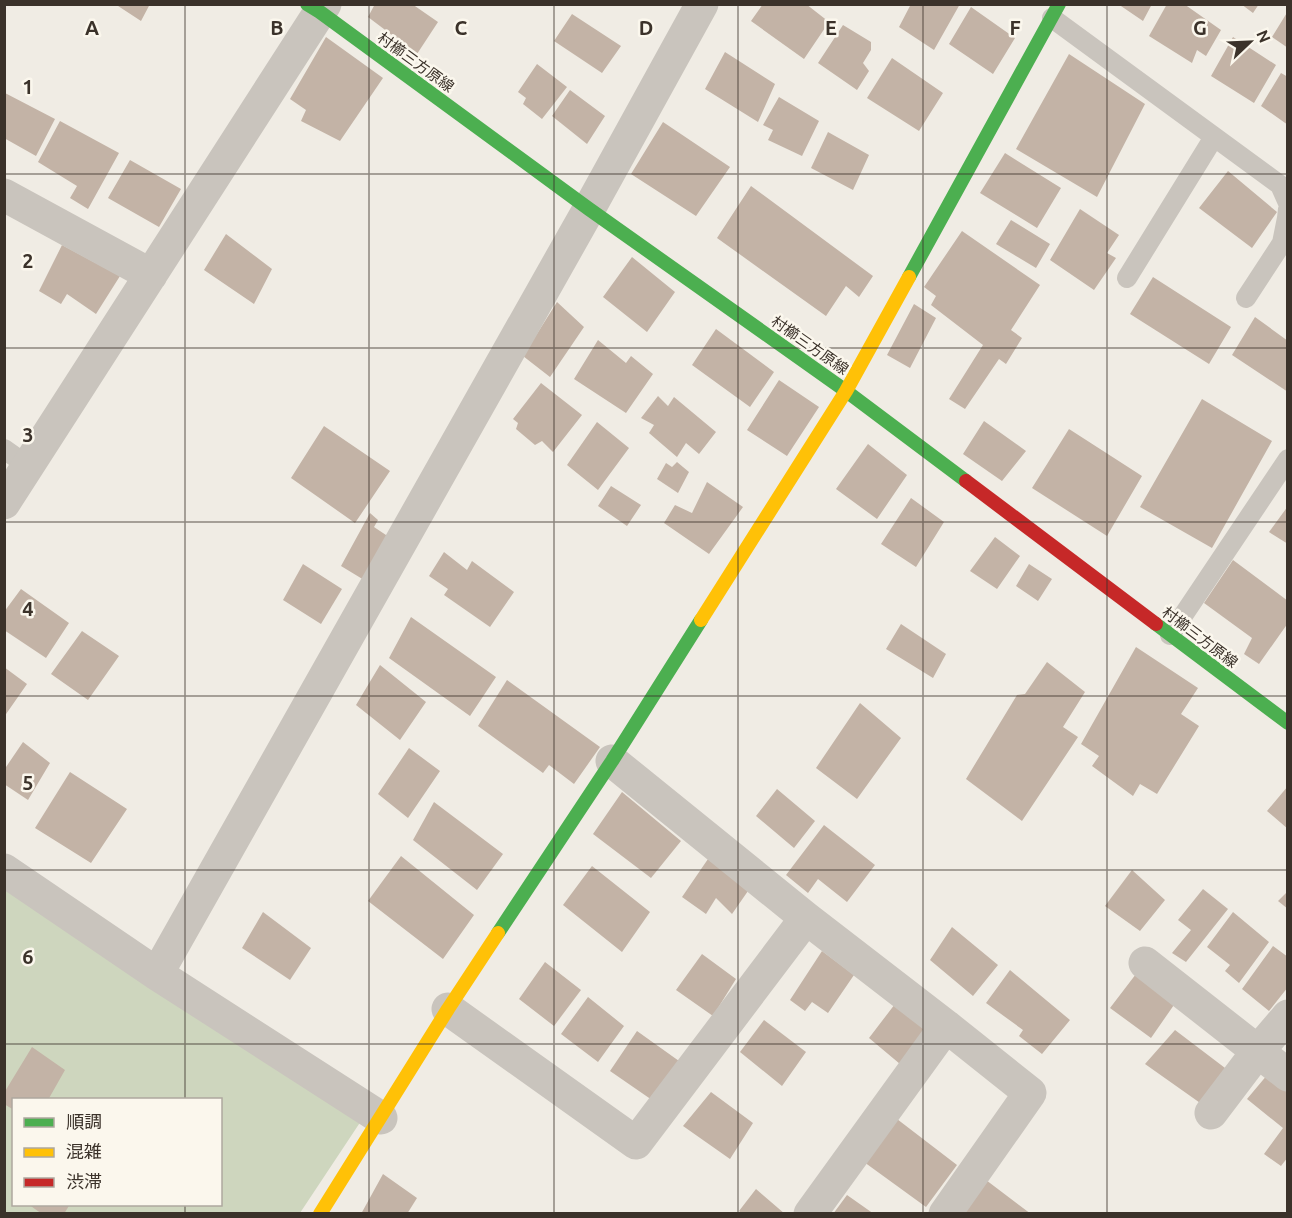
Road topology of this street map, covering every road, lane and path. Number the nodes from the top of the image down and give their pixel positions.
1 (702, 4) edge
2 (317, 7) edge
3 (1055, 11) edge
4 (1214, 137) junction
5 (4, 195) edge
6 (1287, 203) edge
7 (589, 209) junction
8 (1287, 209) edge
9 (151, 275) junction
10 (1127, 278) dead end
11 (1246, 298) dead end
12 (846, 391) junction
13 (16, 458) edge
14 (1287, 459) edge
15 (4, 503) edge
16 (1170, 635) junction
17 (1287, 723) edge
18 (612, 761) junction
19 (4, 870) edge
20 (806, 918) junction
21 (1145, 963) dead end
22 (157, 974) junction
23 (448, 1010) junction
24 (1287, 1016) edge
25 (946, 1026) junction
26 (1258, 1051) junction
27 (1287, 1075) edge
28 (1211, 1113) dead end
29 (381, 1118) junction
30 (320, 1214) edge
31 (810, 1214) edge
32 (945, 1214) edge

1 - 7 street
2 - 7 street, 村櫛三方原線
2 - 9 street
3 - 4 lane
3 - 12 street
4 - 6 lane
4 - 10 lane
5 - 9 street
7 - 12 street, 村櫛三方原線
7 - 22 street
8 - 11 lane
9 - 13 street
12 - 16 street, 村櫛三方原線
12 - 18 street
13 - 15 street
14 - 16 lane
16 - 17 street, 村櫛三方原線
18 - 20 street
18 - 23 street
19 - 22 street
20 - 23 street
20 - 25 street
21 - 26 street
22 - 29 street
23 - 29 street
24 - 26 street
25 - 31 street
25 - 32 street
26 - 27 street
26 - 28 street
29 - 30 street

